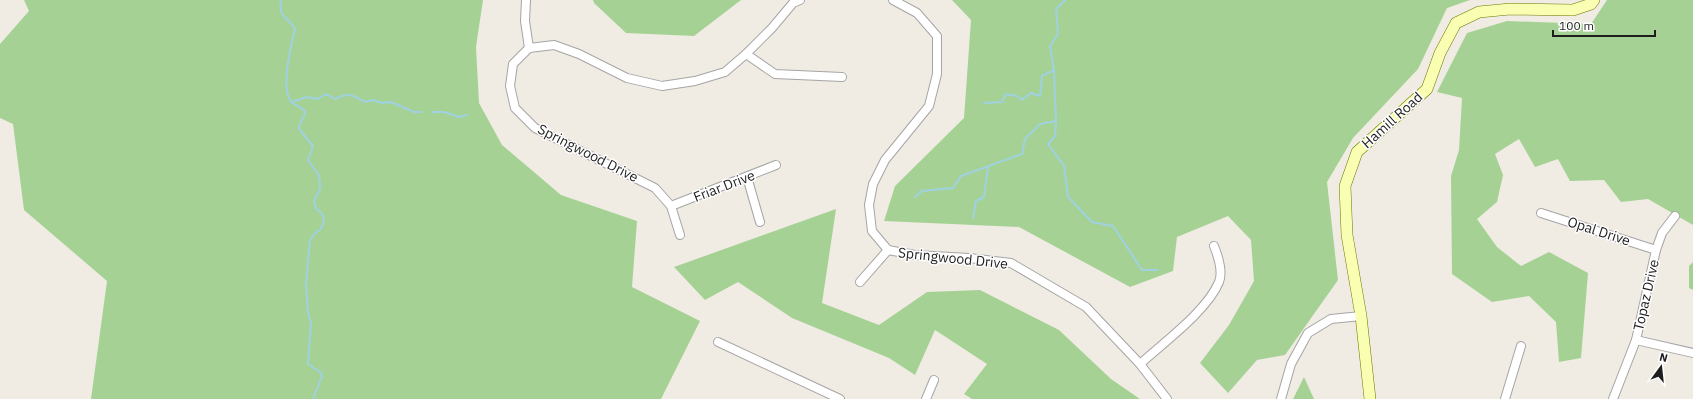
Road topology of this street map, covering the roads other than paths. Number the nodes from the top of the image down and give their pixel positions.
1 (526, 0) edge
2 (800, 0) edge
3 (893, 0) edge
4 (1594, 0) edge
5 (529, 48) junction
6 (746, 54) junction
7 (842, 77) dead end
8 (776, 165) dead end
9 (747, 177) junction
10 (671, 206) junction
11 (1541, 213) dead end
12 (1676, 216) dead end
13 (760, 222) dead end
14 (680, 235) dead end
15 (1214, 246) dead end
16 (888, 250) junction
17 (1656, 250) junction
18 (860, 282) dead end
19 (1360, 316) junction
20 (1636, 340) junction
21 (718, 342) dead end
22 (1521, 346) dead end
23 (1693, 353) edge
24 (1140, 364) junction
25 (934, 380) dead end
26 (840, 399) edge
27 (926, 399) edge
28 (1167, 399) edge
29 (1281, 399) edge
30 (1370, 399) edge
31 (1505, 399) edge
32 (1613, 399) edge

1 - 5 street
2 - 6 street
3 - 16 street, Springwood Drive
4 - 19 street, Hamill Road
5 - 6 street
5 - 10 street, Springwood Drive
6 - 7 street
8 - 9 street, Friar Drive
9 - 10 street, Friar Drive
9 - 13 street
10 - 14 street, Springwood Drive
11 - 17 street, Opal Drive
12 - 17 street, Topaz Drive
15 - 24 street
16 - 18 street
16 - 24 street, Springwood Drive
17 - 20 street, Topaz Drive
19 - 29 street
19 - 30 street, Hamill Road
20 - 23 street
20 - 32 street, Topaz Drive
21 - 26 street
22 - 31 street
24 - 28 street, Springwood Drive
25 - 27 street

